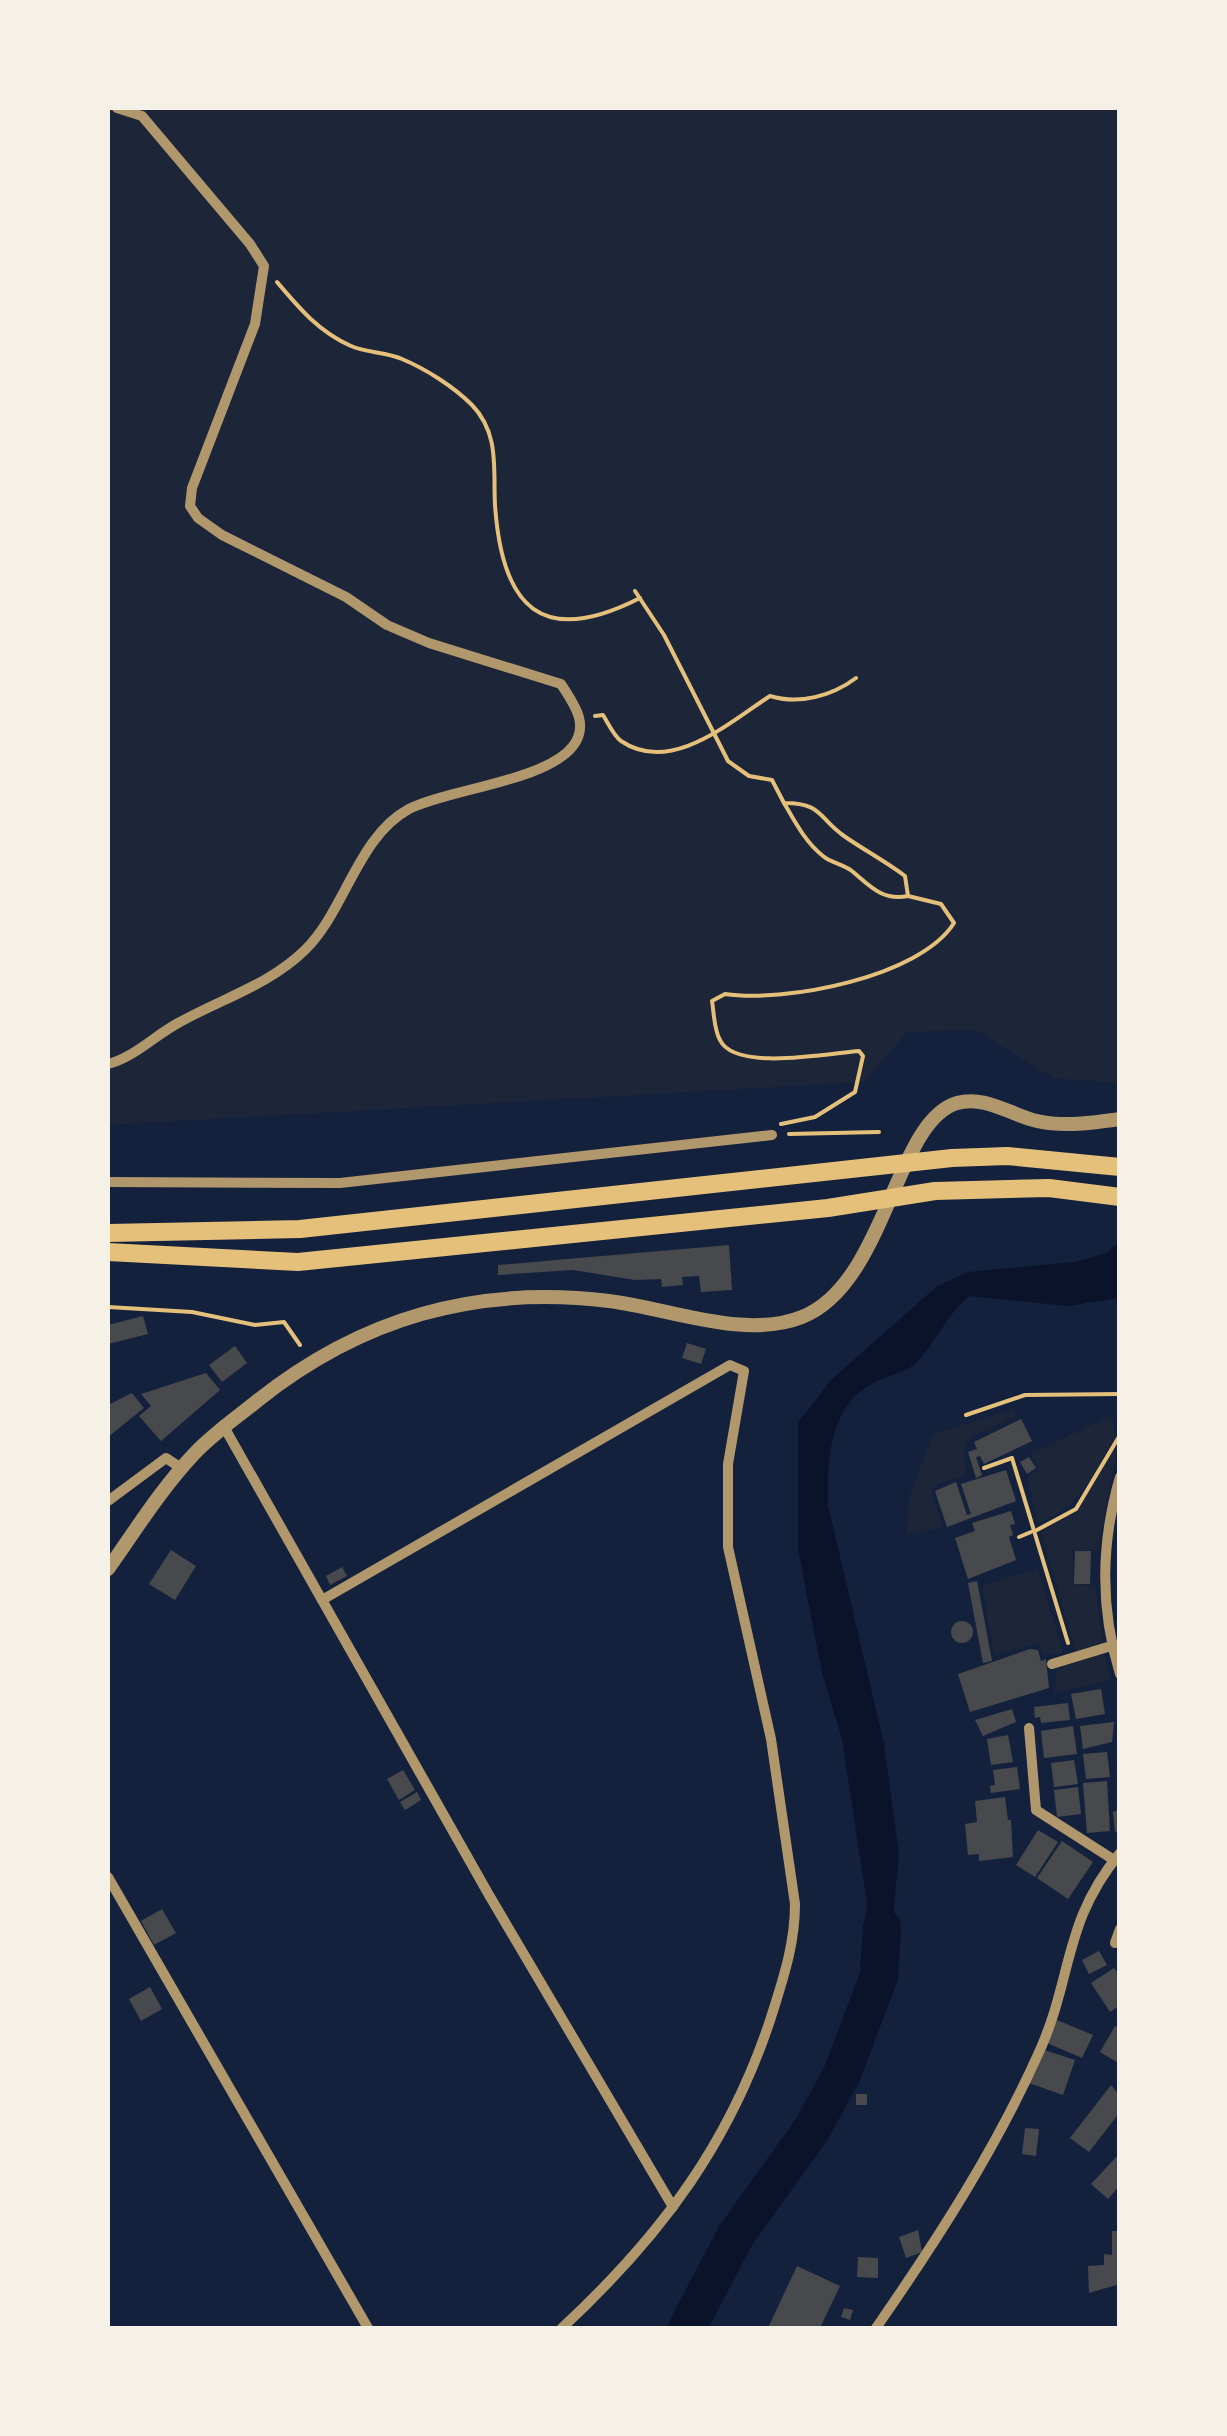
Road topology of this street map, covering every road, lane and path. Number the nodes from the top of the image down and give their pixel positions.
1 (123, 108) edge
2 (264, 266) junction
3 (635, 591) dead end
4 (640, 598) junction
5 (856, 678) dead end
6 (580, 718) junction
7 (715, 732) junction
8 (784, 803) junction
9 (908, 896) junction
10 (108, 1064) edge
11 (1120, 1118) edge
12 (879, 1132) dead end
13 (772, 1135) junction
14 (909, 1162) junction
15 (1120, 1167) edge
16 (108, 1182) edge
17 (892, 1196) junction
18 (1120, 1197) edge
19 (108, 1233) edge
20 (108, 1252) edge
21 (108, 1307) edge
22 (300, 1345) dead end
23 (1120, 1394) edge
24 (966, 1415) dead end
25 (223, 1424) junction
26 (1120, 1435) edge
27 (181, 1468) junction
28 (984, 1468) dead end
29 (1120, 1477) edge
30 (108, 1501) edge
31 (1034, 1531) junction
32 (1019, 1537) dead end
33 (108, 1569) edge
34 (322, 1600) junction
35 (1111, 1646) junction
36 (1073, 1660) junction
37 (1052, 1664) dead end
38 (1120, 1674) edge
39 (1029, 1728) dead end
40 (1116, 1857) edge
41 (108, 1877) edge
42 (1120, 1930) edge
43 (1115, 1943) dead end
44 (673, 2207) junction
45 (368, 2328) edge
46 (562, 2328) edge
47 (876, 2328) edge

1 - 2 street
2 - 4 path
2 - 6 street
3 - 4 path
4 - 7 path
5 - 7 path
6 - 7 path
6 - 10 street
7 - 8 path
8 - 9 path
8 - 9 path
9 - 13 path
11 - 14 street
12 - 13 path
13 - 16 street
14 - 15 main road
14 - 17 street
14 - 19 main road
17 - 18 main road
17 - 20 main road
17 - 25 street
21 - 22 path
23 - 24 path
25 - 27 street
25 - 34 street
26 - 31 path
27 - 30 street
27 - 33 street
28 - 31 path
29 - 35 street
31 - 32 path
31 - 36 path
34 - 44 street
34 - 44 street
35 - 36 street
35 - 38 street
36 - 37 street
39 - 40 street
40 - 47 street
41 - 45 street
42 - 43 street
44 - 46 street

